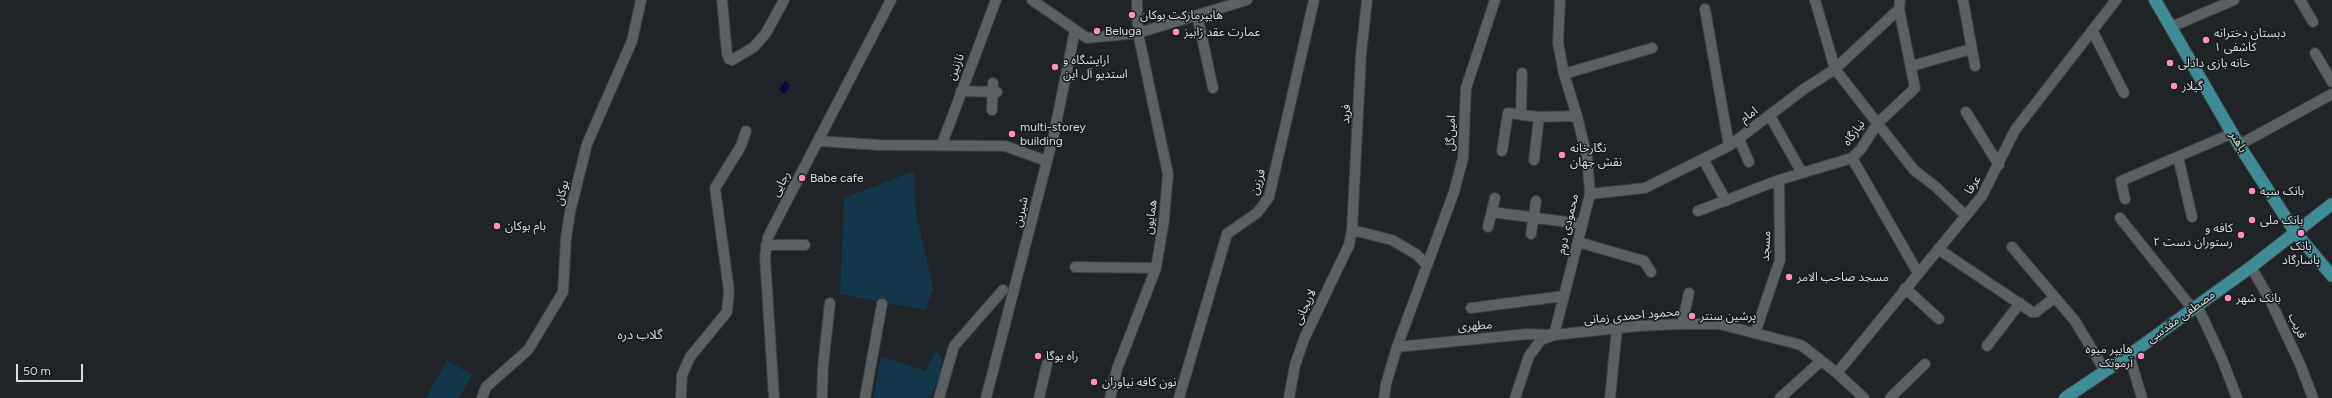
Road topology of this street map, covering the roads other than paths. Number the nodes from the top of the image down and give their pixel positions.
1 (641, 0) edge
2 (722, 0) edge
3 (784, 0) edge
4 (890, 0) edge
5 (996, 0) edge
6 (1032, 0) edge
7 (1136, 0) edge
8 (1248, 0) edge
9 (1314, 0) edge
10 (1367, 0) edge
11 (1495, 0) edge
12 (1560, 0) edge
13 (1815, 0) edge
14 (1963, 0) edge
15 (2116, 0) edge
16 (2155, 0) edge
17 (2234, 0) edge
18 (2300, 0) edge
19 (1899, 4) edge
20 (1705, 9) dead end
21 (1197, 15) junction
22 (2313, 22) dead end
23 (2171, 27) junction
24 (1076, 30) junction
25 (2092, 30) junction
26 (1138, 33) junction
27 (1652, 48) dead end
28 (1971, 49) junction
29 (2315, 53) dead end
30 (1912, 66) junction
31 (1975, 66) dead end
32 (1835, 69) junction
33 (1522, 73) dead end
34 (1564, 74) junction
35 (2332, 82) edge
36 (1213, 88) dead end
37 (961, 91) junction
38 (2124, 93) dead end
39 (2332, 94) edge
40 (992, 110) dead end
41 (1966, 112) dead end
42 (1521, 114) junction
43 (1578, 116) junction
44 (1770, 116) junction
45 (1539, 117) junction
46 (1877, 124) junction
47 (746, 131) dead end
48 (2233, 133) junction
49 (1739, 139) junction
50 (819, 140) junction
51 (942, 144) junction
52 (2239, 145) junction
53 (1729, 146) junction
54 (1502, 151) dead end
55 (2178, 157) junction
56 (1852, 158) junction
57 (1703, 159) junction
58 (1534, 160) dead end
59 (1047, 161) junction
60 (1749, 162) dead end
61 (1999, 165) junction
62 (1802, 173) junction
63 (1780, 180) junction
64 (1590, 194) junction
65 (1495, 198) dead end
66 (2125, 199) dead end
67 (1536, 201) dead end
68 (1726, 201) junction
69 (2332, 204) edge
70 (1698, 211) dead end
71 (1492, 212) junction
72 (1966, 216) junction
73 (2192, 217) dead end
74 (1534, 218) junction
75 (2120, 218) dead end
76 (1582, 224) junction
77 (1488, 227) dead end
78 (1352, 230) junction
79 (2296, 232) junction
80 (1531, 234) dead end
81 (1578, 242) junction
82 (766, 245) junction
83 (805, 245) dead end
84 (2012, 247) dead end
85 (1938, 249) junction
86 (1427, 266) junction
87 (1075, 267) dead end
88 (2251, 267) junction
89 (1156, 268) junction
90 (1651, 272) dead end
91 (1918, 273) junction
92 (2332, 276) edge
93 (1905, 288) junction
94 (1004, 290) dead end
95 (1689, 293) dead end
96 (1564, 296) junction
97 (2054, 298) junction
98 (830, 303) dead end
99 (2020, 303) junction
100 (882, 304) dead end
101 (2195, 307) junction
102 (1471, 308) dead end
103 (1939, 319) dead end
104 (1682, 324) junction
105 (1617, 328) junction
106 (1754, 333) junction
107 (1554, 335) junction
108 (1987, 346) dead end
109 (1397, 347) junction
110 (2129, 355) junction
111 (1821, 361) junction
112 (1047, 364) dead end
113 (1925, 364) dead end
114 (2105, 371) junction
115 (1837, 373) junction
116 (482, 398) edge
117 (681, 398) edge
118 (774, 398) edge
119 (822, 398) edge
120 (865, 398) edge
121 (939, 398) edge
122 (986, 398) edge
123 (1038, 398) edge
124 (1110, 398) edge
125 (1179, 398) edge
126 (1289, 398) edge
127 (1384, 398) edge
128 (1515, 398) edge
129 (1610, 398) edge
130 (1780, 398) edge
131 (1864, 398) edge
132 (1890, 398) edge
133 (2065, 398) edge
134 (2142, 398) edge
135 (2237, 398) edge
136 (2313, 398) edge

1 - 116 street, بوکان
2 - 3 street
4 - 50 street, رجایی
5 - 37 street, نازنین
6 - 24 street
7 - 26 street, همایون
8 - 21 street
9 - 125 street, فرزین
10 - 78 street, فرید
11 - 86 street, امین‌گل
12 - 34 street, محمودی دوم
13 - 32 street
14 - 28 street
15 - 25 street, عرفا
16 - 23 main road, باهنر
17 - 23 street
18 - 22 street
19 - 30 street
19 - 32 street, امام
20 - 53 street
21 - 26 street
21 - 36 street
23 - 48 main road, باهنر
24 - 26 street
24 - 59 street, شیرین
25 - 38 street
25 - 61 street, عرفا
26 - 89 street, همایون
27 - 34 street
28 - 30 street
28 - 31 street
29 - 35 street
30 - 46 street, نیازگاه
32 - 44 street, امام
32 - 46 street
33 - 42 street
34 - 43 street, محمودی دوم
37 - 40 street
37 - 51 street, نازنین
39 - 52 street
41 - 61 street
42 - 45 street
42 - 54 street
43 - 45 street
43 - 64 street, محمودی دوم
44 - 49 street, امام
44 - 62 street
45 - 58 street
46 - 56 street, نیازگاه
46 - 72 street
47 - 117 street
48 - 52 main road, باهنر
48 - 55 street
49 - 53 street, امام
49 - 60 street
50 - 51 street
50 - 82 street, رجایی
51 - 59 street
52 - 79 main road, باهنر
53 - 57 street, امام
55 - 66 street
55 - 73 street
56 - 62 street, نیازگاه
56 - 91 street
57 - 64 street, امام
57 - 68 street
59 - 122 street, شیرین
61 - 72 street, عرفا
62 - 63 street, نیازگاه
63 - 68 street, نیازگاه
63 - 106 street, مسجد
64 - 76 street, محمودی دوم
65 - 71 street
67 - 74 street
68 - 70 street, نیازگاه
69 - 79 main road, مصطفی مقدسی
71 - 74 street
71 - 77 street
72 - 85 street, عرفا
74 - 76 street
74 - 80 street
75 - 101 street
76 - 81 street, محمودی دوم
78 - 86 street
78 - 126 street, لاریجانی
79 - 88 main road, مصطفی مقدسی
79 - 92 main road, باهنر
81 - 90 street
81 - 96 street, محمودی دوم
82 - 83 street
82 - 118 street, رجایی
84 - 97 street
85 - 91 street, عرفا
85 - 99 street
86 - 109 street, امین‌گل
87 - 89 street
88 - 101 main road, مصطفی مقدسی
88 - 136 street, قریب
89 - 124 street, همایون
91 - 93 street, عرفا
93 - 103 street
93 - 115 street, عرفا
94 - 121 street
95 - 104 street
96 - 102 street
96 - 107 street, محمودی دوم
97 - 99 street
97 - 114 street
98 - 119 street
99 - 108 street
100 - 120 street
101 - 110 main road, مصطفی مقدسی
101 - 135 street
104 - 105 street, محمود احمدی زمانی
104 - 106 street, محمود احمدی زمانی
105 - 107 street, محمود احمدی زمانی
105 - 129 street
106 - 111 street, محمود احمدی زمانی
107 - 109 street, مطهری
107 - 128 street, محمود احمدی زمانی
109 - 127 street, امین‌گل
110 - 114 main road, مصطفی مقدسی
110 - 134 street
111 - 115 street, محمود احمدی زمانی
111 - 130 street
112 - 123 street
113 - 132 street
114 - 133 main road, مصطفی مقدسی
115 - 131 street, محمود احمدی زمانی

